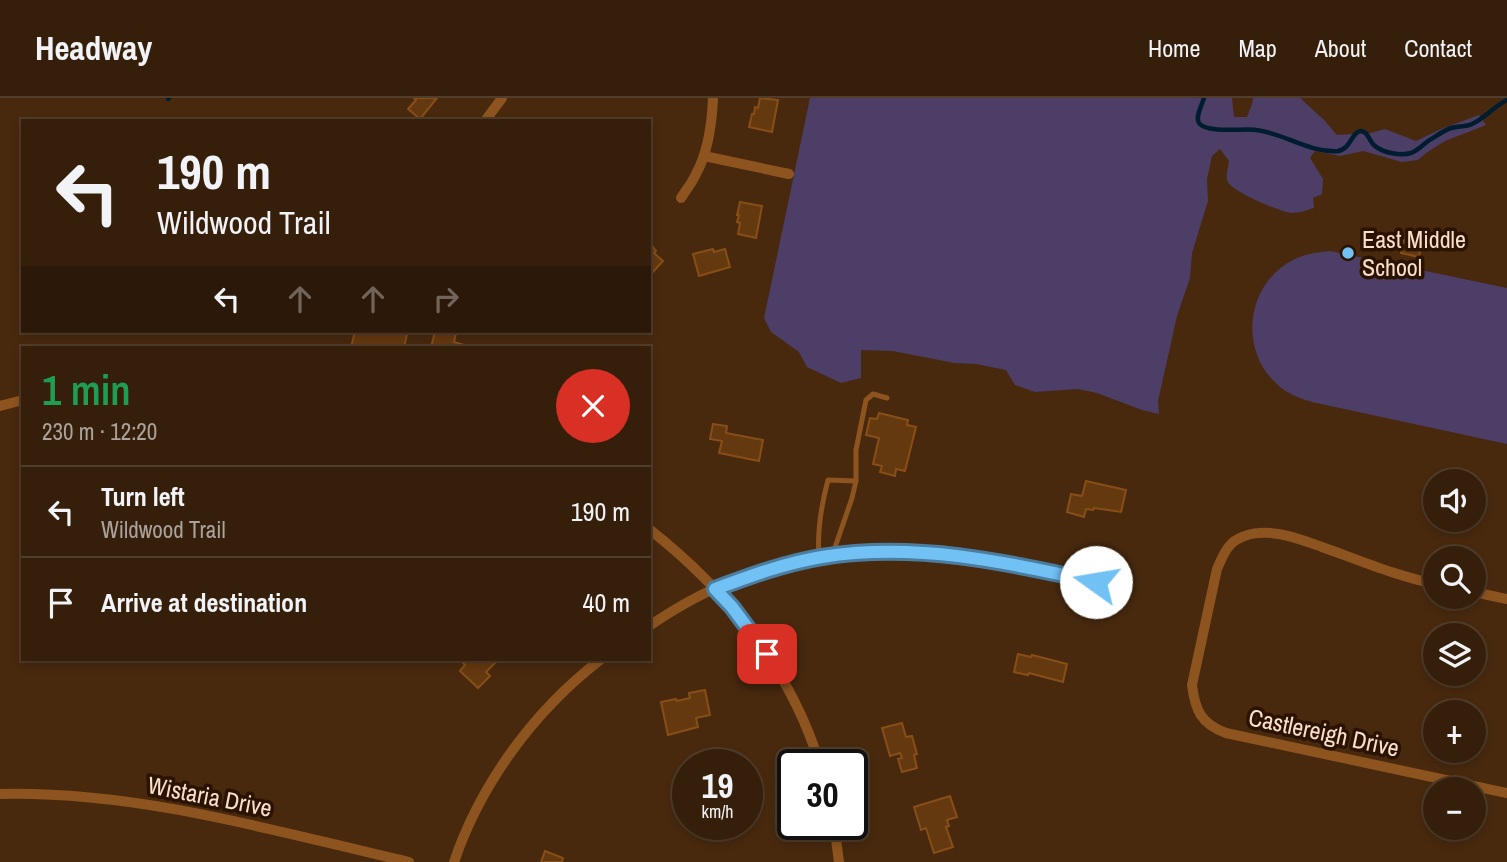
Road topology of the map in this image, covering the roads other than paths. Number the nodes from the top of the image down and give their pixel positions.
1 (502, 98) edge
2 (713, 98) edge
3 (486, 119) edge
4 (704, 156) junction
5 (789, 174) dead end
6 (681, 198) dead end
7 (887, 398) dead end
8 (21, 401) edge
9 (0, 406) edge
10 (856, 481) junction
11 (651, 531) edge
12 (832, 556) junction
13 (819, 558) junction
14 (1423, 581) edge
15 (1096, 582) dead end
16 (715, 589) junction
17 (1486, 595) edge
18 (1507, 599) edge
19 (651, 625) edge
20 (599, 661) edge
21 (814, 749) edge
22 (1507, 793) edge
23 (0, 794) edge
24 (836, 840) edge
25 (409, 862) edge
26 (454, 862) edge
27 (839, 862) edge

1 - 3 street
2 - 4 street
4 - 5 street
4 - 6 street
7 - 10 lane
8 - 9 street
10 - 12 lane
10 - 13 lane
11 - 16 street
12 - 13 street
12 - 15 street
13 - 16 street
14 - 22 street, Castlereigh Drive
16 - 19 street
16 - 21 street
17 - 18 street
20 - 26 street
23 - 25 street, Wistaria Drive
24 - 27 street

